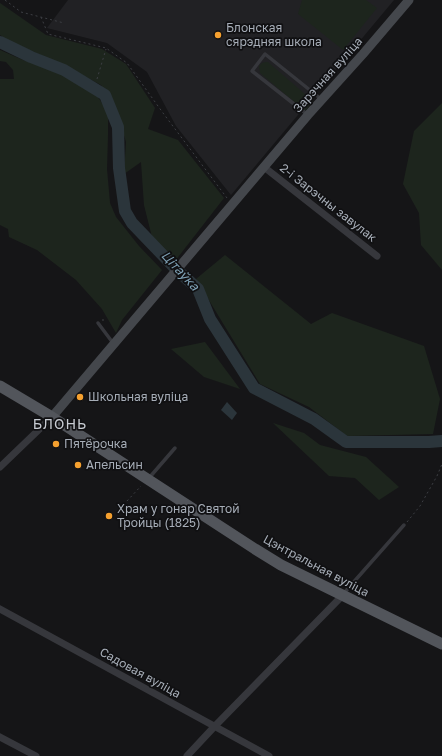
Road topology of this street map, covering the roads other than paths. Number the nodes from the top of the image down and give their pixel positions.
1 (409, 0) edge
2 (322, 100) junction
3 (308, 115) junction
4 (264, 167) junction
5 (377, 256) dead end
6 (98, 323) dead end
7 (115, 342) junction
8 (0, 386) edge
9 (52, 417) junction
10 (176, 448) dead end
11 (0, 467) edge
12 (148, 479) junction
13 (404, 525) road end
14 (342, 596) junction
15 (0, 609) edge
16 (442, 644) edge
17 (214, 727) junction
18 (0, 738) edge
19 (36, 756) edge
20 (187, 756) edge
21 (269, 756) edge

1 - 2 main road, Зарэчная вуліца
2 - 3 main road, Зарэчная вуліца
2 - 3 lane
3 - 4 main road, Зарэчная вуліца
4 - 5 street, 2-і Зарэчны завулак
4 - 7 main road, Зарэчная вуліца
6 - 7 lane
7 - 9 main road
8 - 9 main road, Цэнтральная вуліца
9 - 11 street
9 - 12 main road, Цэнтральная вуліца
10 - 12 lane
12 - 14 main road, Цэнтральная вуліца
13 - 14 lane
14 - 16 main road, Цэнтральная вуліца
14 - 17 street
15 - 17 street, Садовая вуліца
17 - 20 street
17 - 21 street, Садовая вуліца
18 - 19 street

